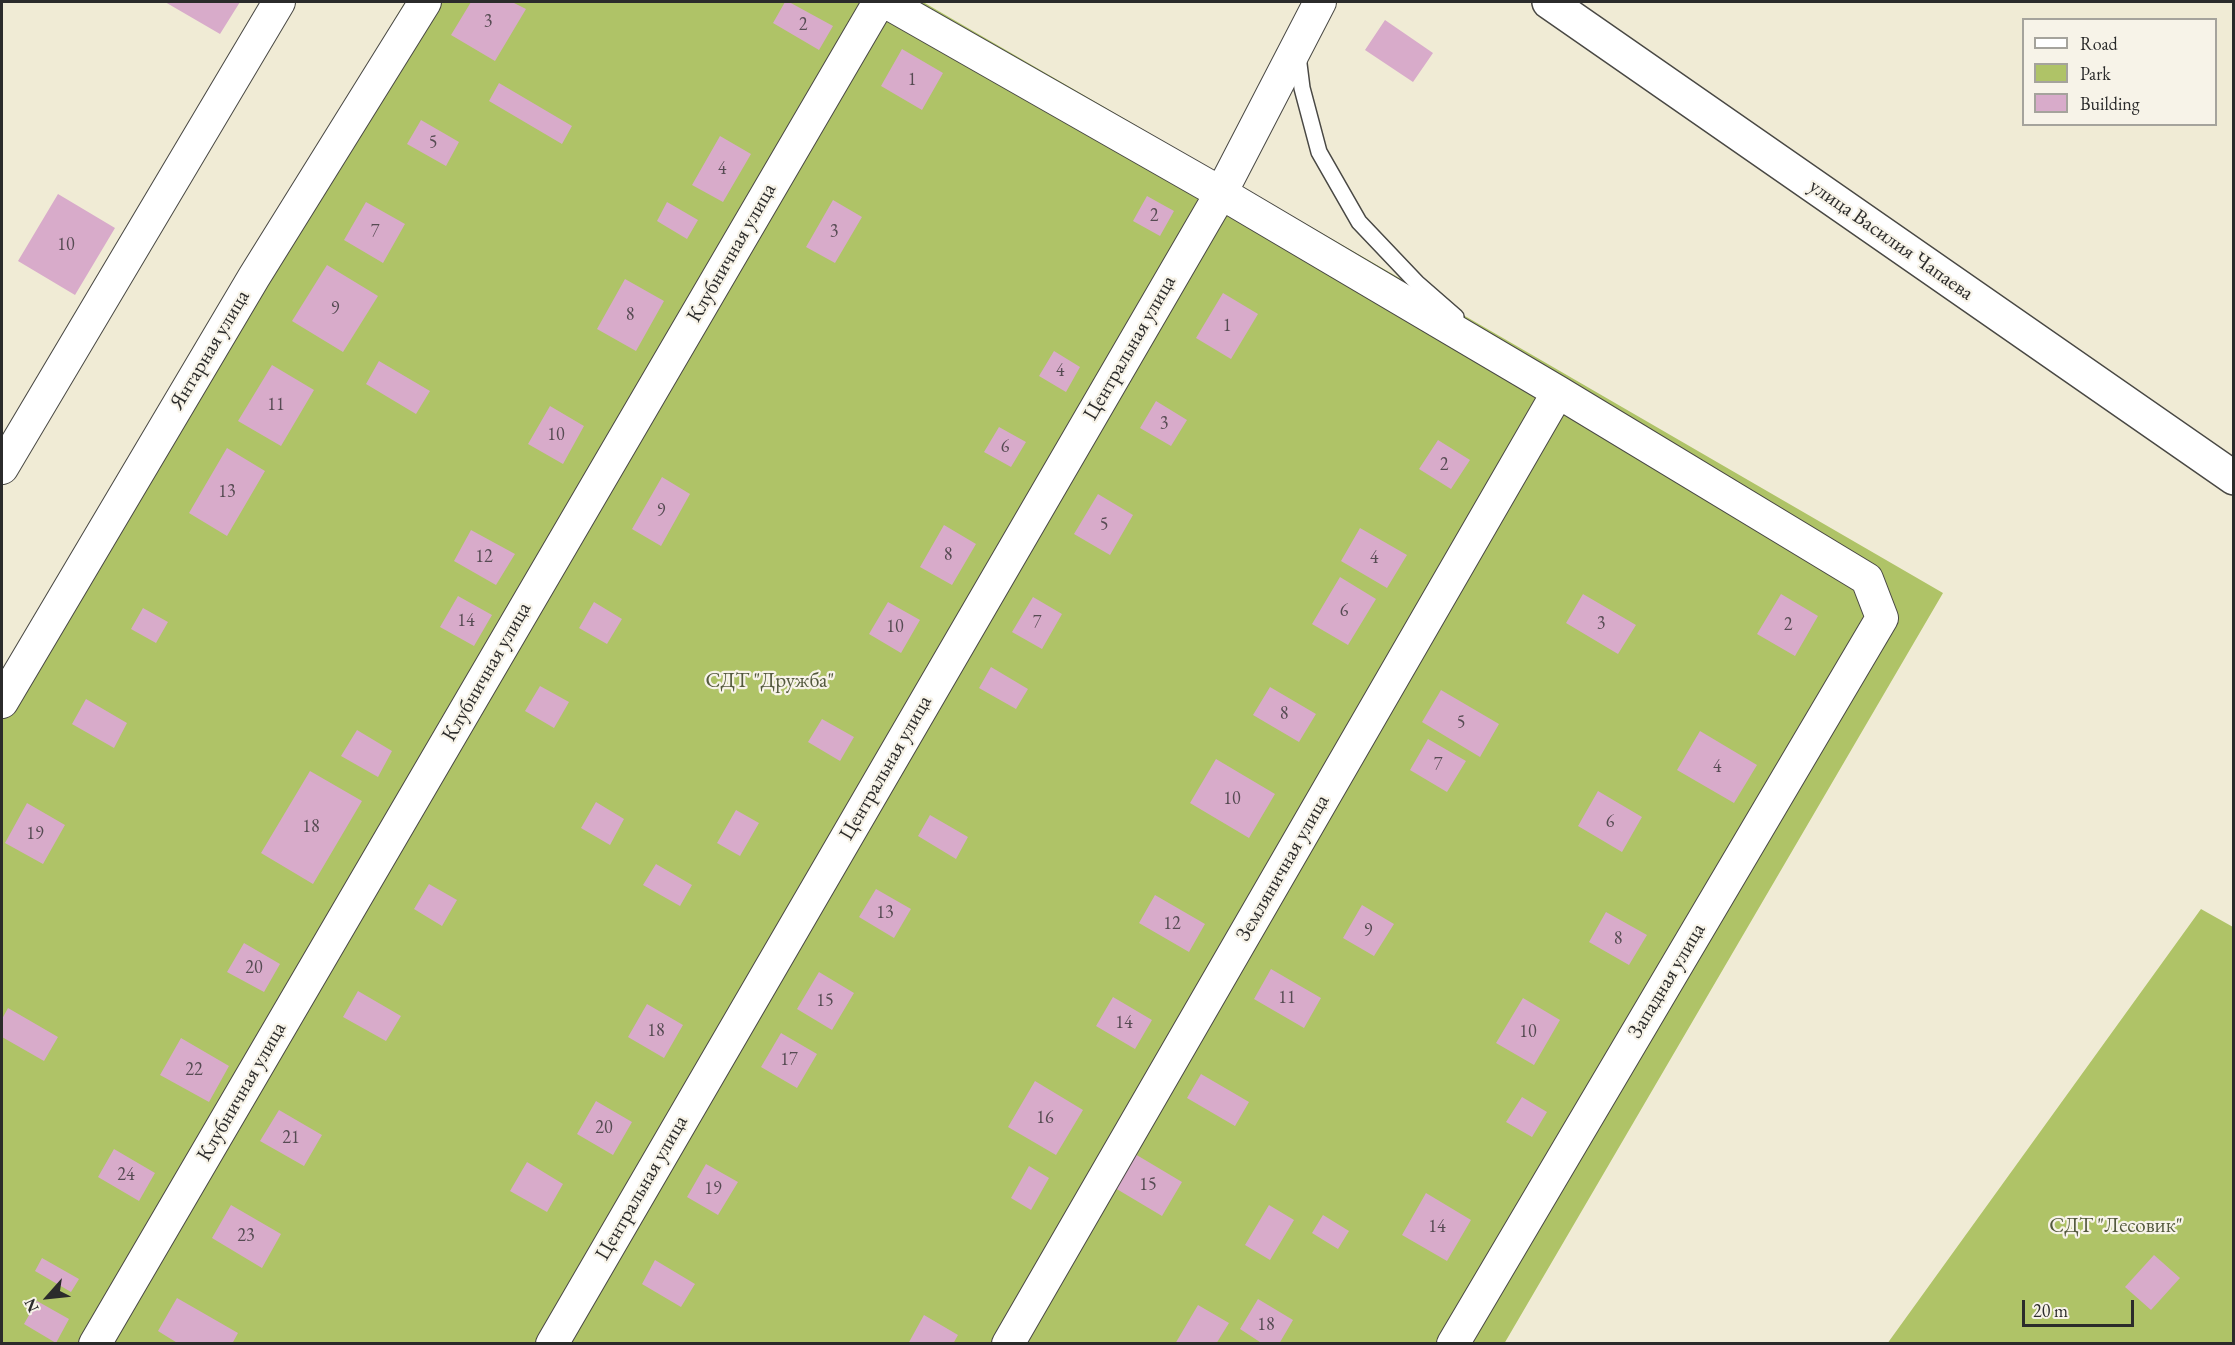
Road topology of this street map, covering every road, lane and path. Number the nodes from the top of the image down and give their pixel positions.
1 (279, 2) edge
2 (425, 2) edge
3 (879, 2) edge
4 (886, 2) edge
5 (1320, 2) edge
6 (1549, 2) edge
7 (1297, 48) junction
8 (1221, 193) junction
9 (1557, 392) junction
10 (2, 468) edge
11 (2234, 478) edge
12 (2, 702) edge
13 (95, 1344) edge
14 (552, 1344) edge
15 (1008, 1344) edge
16 (1453, 1344) edge

1 - 10 street
2 - 12 street, Янтарная улица
3 - 13 street, Клубничная улица
4 - 8 street
5 - 7 street, Центральная улица
6 - 11 street, улица Василия Чапаева
7 - 8 street, Центральная улица
7 - 9 lane
8 - 9 street
8 - 14 street, Центральная улица
9 - 15 street, Земляничная улица
9 - 16 street, Западная улица

